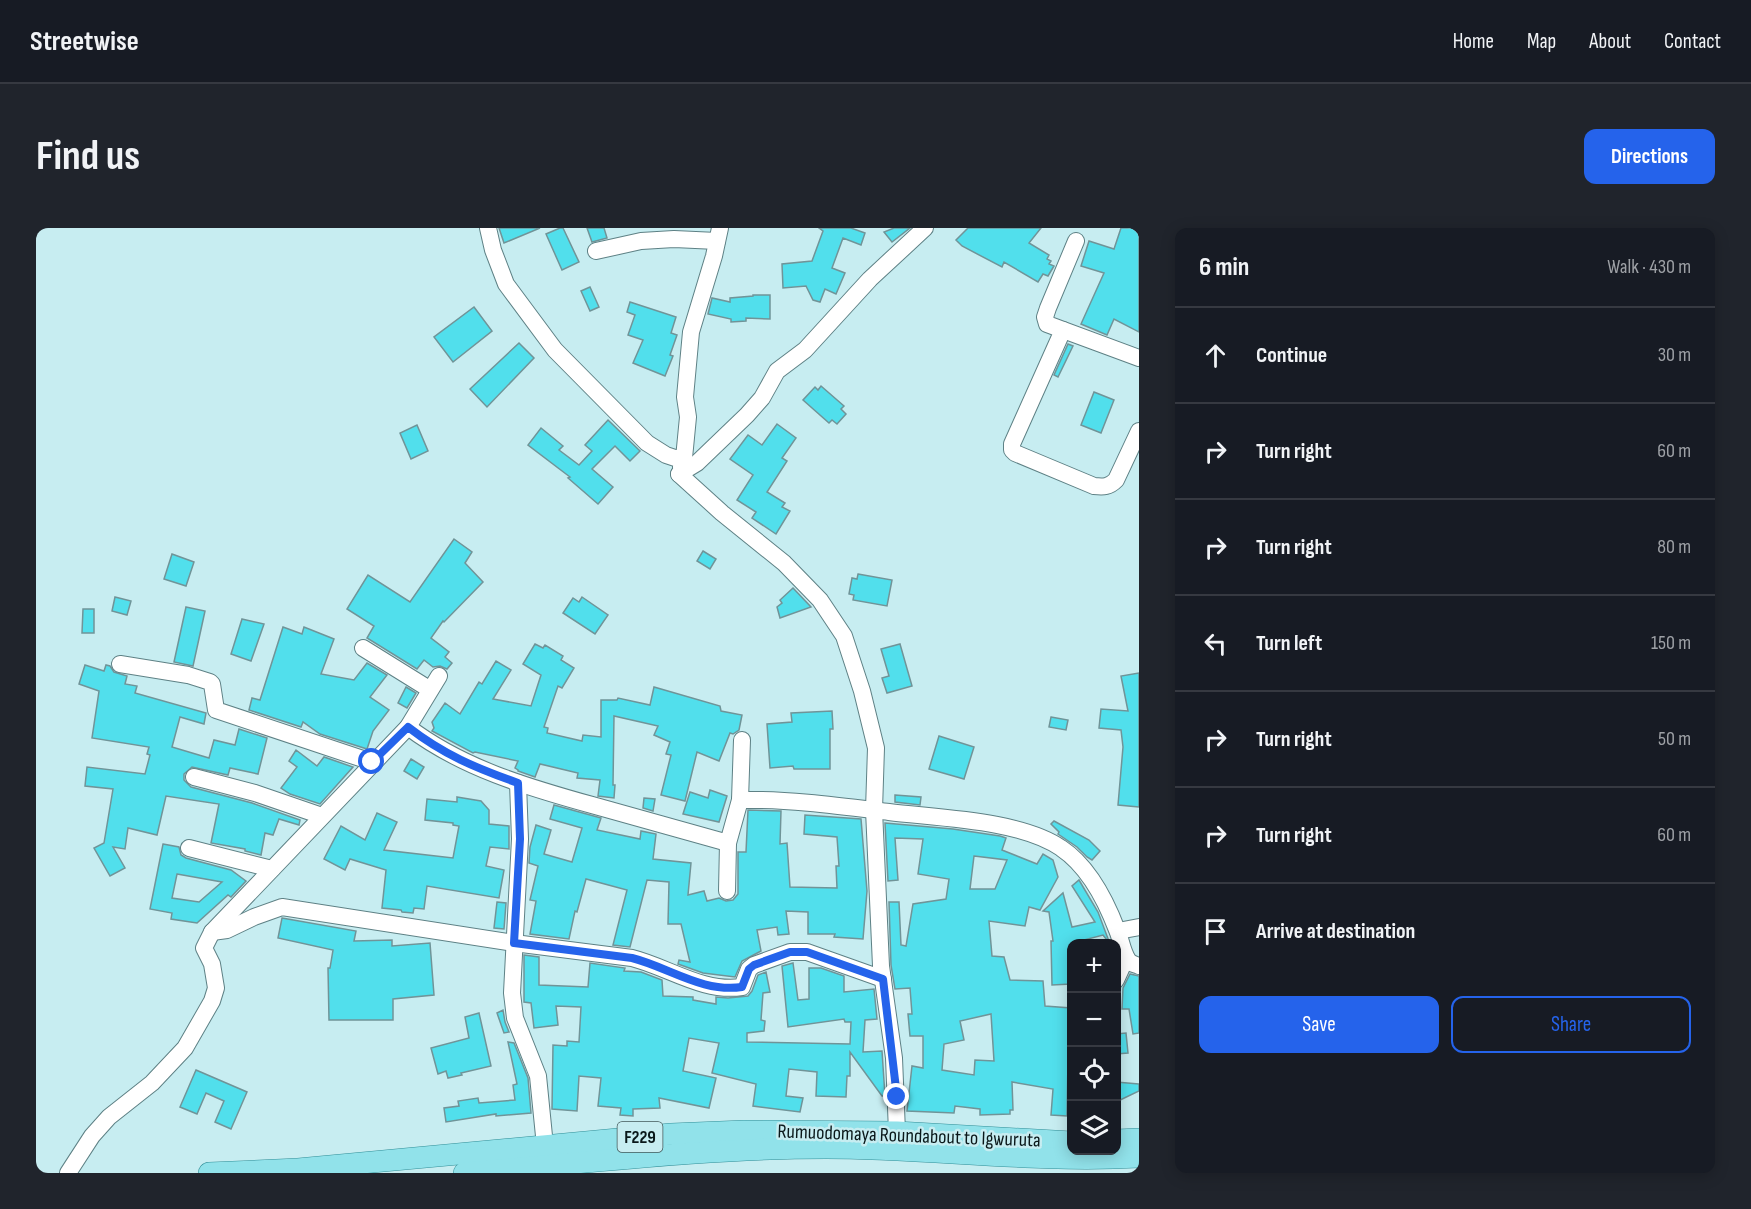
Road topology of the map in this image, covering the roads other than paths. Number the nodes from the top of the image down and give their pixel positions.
1 (488, 228) edge
2 (925, 228) edge
3 (718, 234) edge
4 (1076, 241) dead end
5 (596, 251) dead end
6 (1063, 330) junction
7 (1139, 358) edge
8 (1139, 431) edge
9 (682, 466) junction
10 (363, 648) dead end
11 (120, 664) dead end
12 (408, 727) junction
13 (742, 740) dead end
14 (372, 762) junction
15 (194, 777) dead end
16 (518, 783) junction
17 (740, 800) junction
18 (874, 810) junction
19 (322, 816) junction
20 (728, 843) junction
21 (189, 848) dead end
22 (272, 869) junction
23 (727, 891) dead end
24 (1139, 927) edge
25 (1118, 931) junction
26 (212, 932) junction
27 (514, 943) junction
28 (1133, 962) edge
29 (1121, 975) edge
30 (883, 979) junction
31 (897, 1132) junction
32 (1139, 1139) edge
33 (1121, 1140) edge
34 (1067, 1142) edge
35 (545, 1146) junction
36 (1139, 1157) edge
37 (460, 1167) edge
38 (607, 1167) edge
39 (68, 1173) edge
40 (209, 1173) edge

1 - 9 street
2 - 9 street
3 - 5 street
3 - 9 street
4 - 6 street
6 - 7 street
6 - 8 street
9 - 18 street
10 - 12 street
11 - 14 street
12 - 14 street
12 - 16 street
13 - 17 street
14 - 19 street
15 - 19 street
16 - 20 street
16 - 27 street
17 - 18 street
17 - 20 street
18 - 25 street
18 - 30 street
19 - 22 street
20 - 23 street
21 - 22 street
22 - 26 street
24 - 25 street
25 - 28 street
26 - 27 street
26 - 39 street
27 - 30 street
27 - 35 street
28 - 29 street
30 - 31 street
31 - 34 main road, Rumuodomaya Roundabout to Igwuruta / F229
31 - 35 main road, Rumuodomaya Roundabout to Igwuruta / F229
32 - 33 main road
35 - 37 main road, Rumuodomaya Roundabout to Igwuruta / F229
36 - 38 main road, F229
37 - 38 main road, F229
37 - 40 main road, Rumuodomaya Roundabout to Igwuruta / F229

